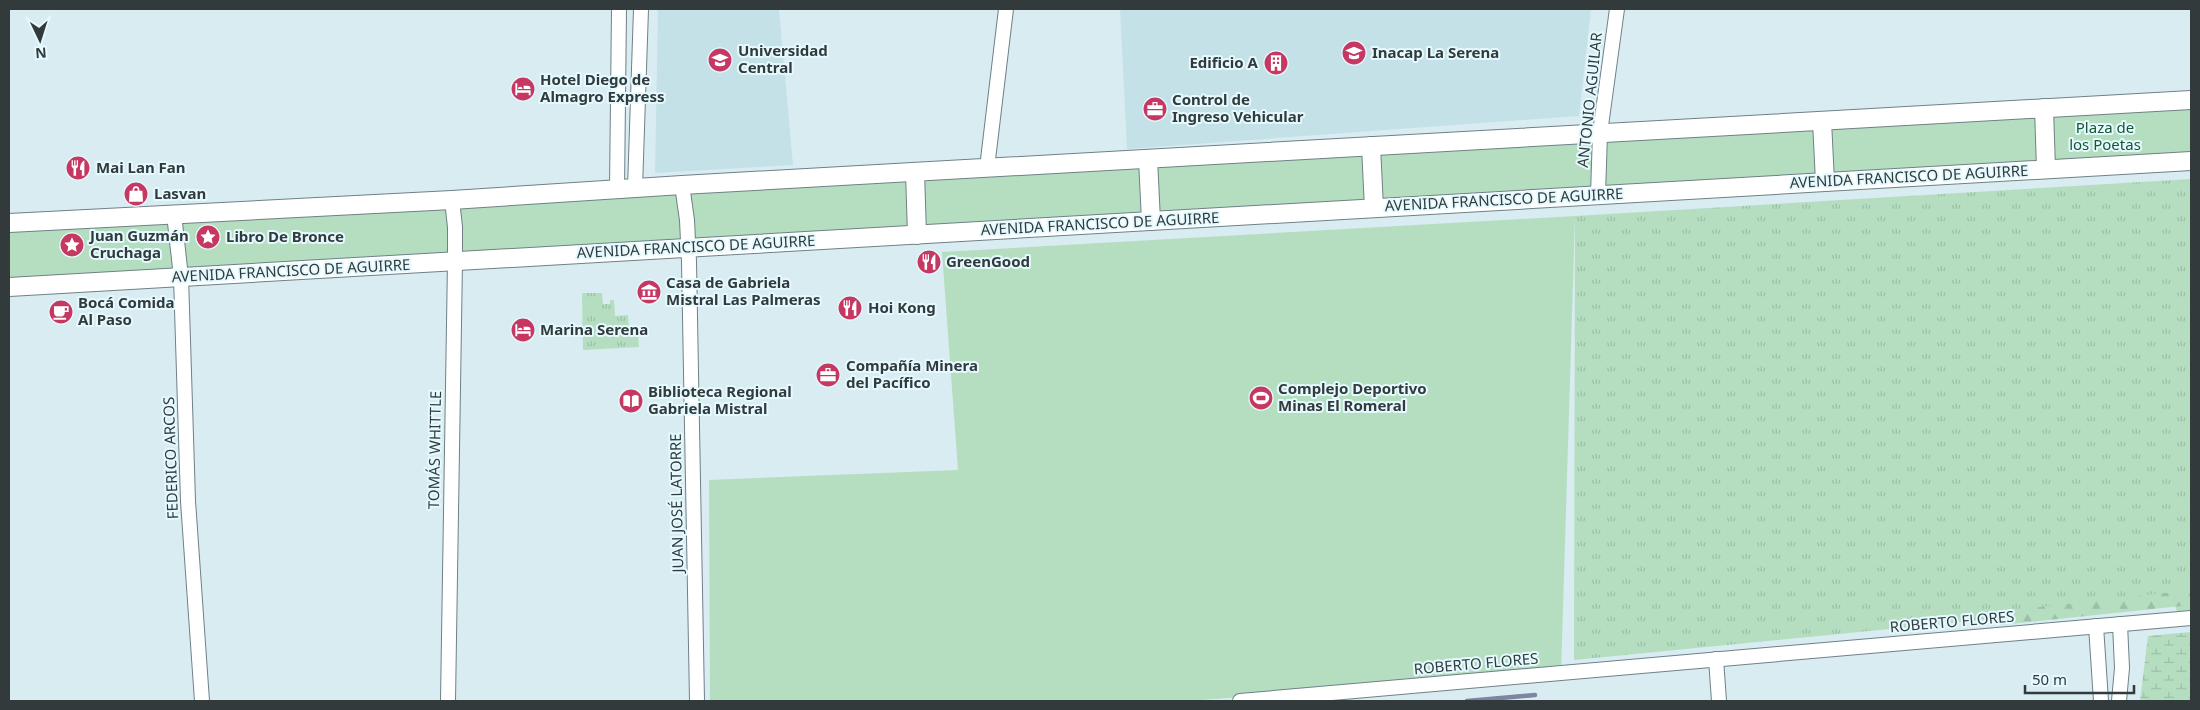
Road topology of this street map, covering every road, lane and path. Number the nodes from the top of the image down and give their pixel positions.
1 (620, 9) edge
2 (641, 9) edge
3 (1006, 9) edge
4 (1617, 9) edge
5 (2191, 100) edge
6 (2044, 108) junction
7 (1822, 120) junction
8 (1600, 133) junction
9 (1371, 146) junction
10 (1148, 159) junction
11 (2191, 161) edge
12 (987, 168) junction
13 (2046, 169) junction
14 (916, 172) junction
15 (1825, 182) junction
16 (682, 185) junction
17 (635, 188) junction
18 (617, 189) junction
19 (1598, 195) junction
20 (452, 200) junction
21 (1374, 208) junction
22 (174, 214) junction
23 (1151, 221) junction
24 (9, 223) edge
25 (917, 234) junction
26 (688, 248) junction
27 (455, 261) junction
28 (181, 277) junction
29 (9, 287) edge
30 (2191, 618) edge
31 (2120, 624) junction
32 (2096, 626) junction
33 (1716, 658) junction
34 (1324, 698) edge
35 (202, 701) edge
36 (448, 701) edge
37 (697, 701) edge
38 (1240, 701) edge
39 (1719, 701) edge
40 (2101, 701) edge
41 (2119, 701) edge

1 - 18 street
2 - 17 street
3 - 12 street
4 - 8 street, ANTONIO AGUILAR
5 - 6 main road
6 - 7 main road
6 - 13 main road
7 - 8 main road
7 - 15 main road
8 - 9 main road
8 - 19 street, ANTONIO AGUILAR
9 - 10 main road
9 - 21 main road
10 - 12 main road
10 - 23 main road
11 - 13 main road, AVENIDA FRANCISCO DE AGUIRRE
12 - 14 main road
13 - 15 main road, AVENIDA FRANCISCO DE AGUIRRE
14 - 16 main road
14 - 25 main road
15 - 19 main road, AVENIDA FRANCISCO DE AGUIRRE
16 - 17 main road
16 - 26 street, JUAN JOSÉ LATORRE
17 - 18 main road
18 - 20 main road
19 - 21 main road, AVENIDA FRANCISCO DE AGUIRRE
20 - 22 main road
20 - 27 street, TOMÁS WHITTLE
21 - 23 main road, AVENIDA FRANCISCO DE AGUIRRE
22 - 24 main road
22 - 28 street, FEDERICO ARCOS
23 - 25 main road, AVENIDA FRANCISCO DE AGUIRRE
25 - 26 main road, AVENIDA FRANCISCO DE AGUIRRE
26 - 27 main road, AVENIDA FRANCISCO DE AGUIRRE
26 - 37 street, JUAN JOSÉ LATORRE
27 - 28 main road, AVENIDA FRANCISCO DE AGUIRRE
27 - 36 street, TOMÁS WHITTLE
28 - 29 main road, AVENIDA FRANCISCO DE AGUIRRE
28 - 35 street, FEDERICO ARCOS
30 - 31 street, ROBERTO FLORES
31 - 32 street, ROBERTO FLORES
31 - 41 street
32 - 33 street, ROBERTO FLORES
32 - 40 street
33 - 34 street, ROBERTO FLORES
33 - 39 street
34 - 38 street, ROBERTO FLORES

